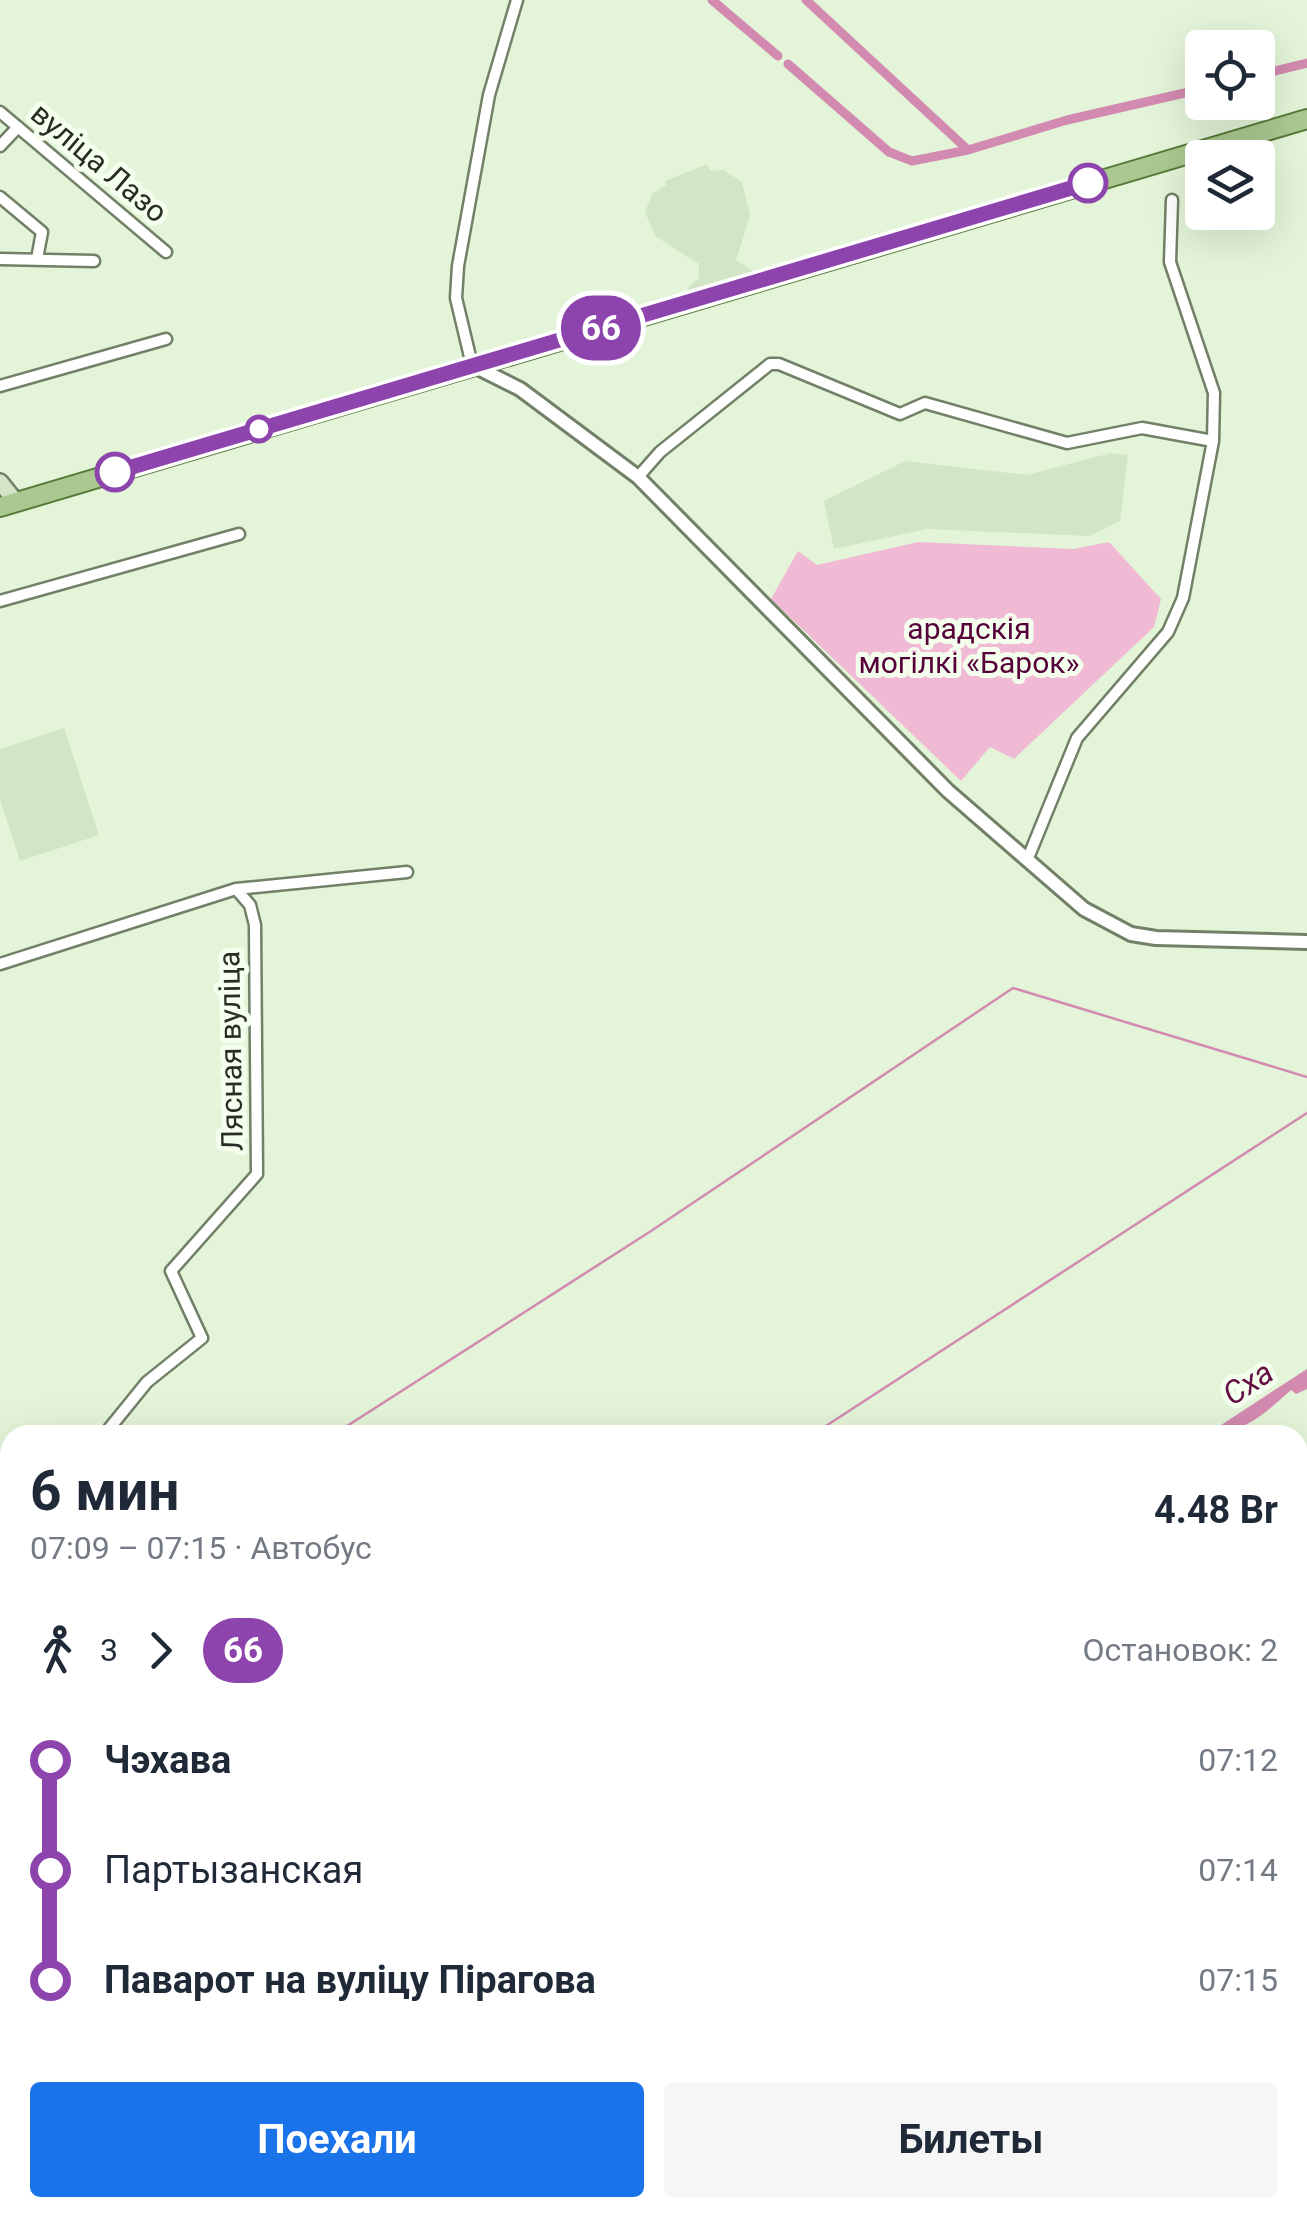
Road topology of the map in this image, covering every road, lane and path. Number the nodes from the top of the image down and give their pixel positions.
1 (517, 0) edge
2 (0, 112) edge
3 (1307, 119) edge
4 (18, 127) junction
5 (0, 146) edge
6 (0, 197) edge
7 (1172, 200) dead end
8 (166, 252) dead end
9 (0, 258) edge
10 (37, 259) junction
11 (94, 261) dead end
12 (166, 339) dead end
13 (472, 365) junction
14 (0, 386) edge
15 (1214, 440) junction
16 (638, 477) junction
17 (0, 482) edge
18 (8, 504) edge
19 (239, 534) dead end
20 (0, 601) edge
21 (1028, 858) junction
22 (407, 872) dead end
23 (236, 889) junction
24 (1307, 942) edge
25 (0, 964) edge
26 (112, 1425) edge

1 - 13 street
2 - 4 street, вуліца Лазо
3 - 13 main road
4 - 5 street
4 - 8 street, вуліца Лазо
6 - 10 street
7 - 15 street
9 - 10 street
10 - 11 street
12 - 14 street
13 - 16 street
13 - 18 main road
15 - 16 street
15 - 21 street
16 - 21 street
17 - 18 main road
19 - 20 street
21 - 24 street
22 - 23 street
23 - 25 street
23 - 26 street, Лясная вуліца

